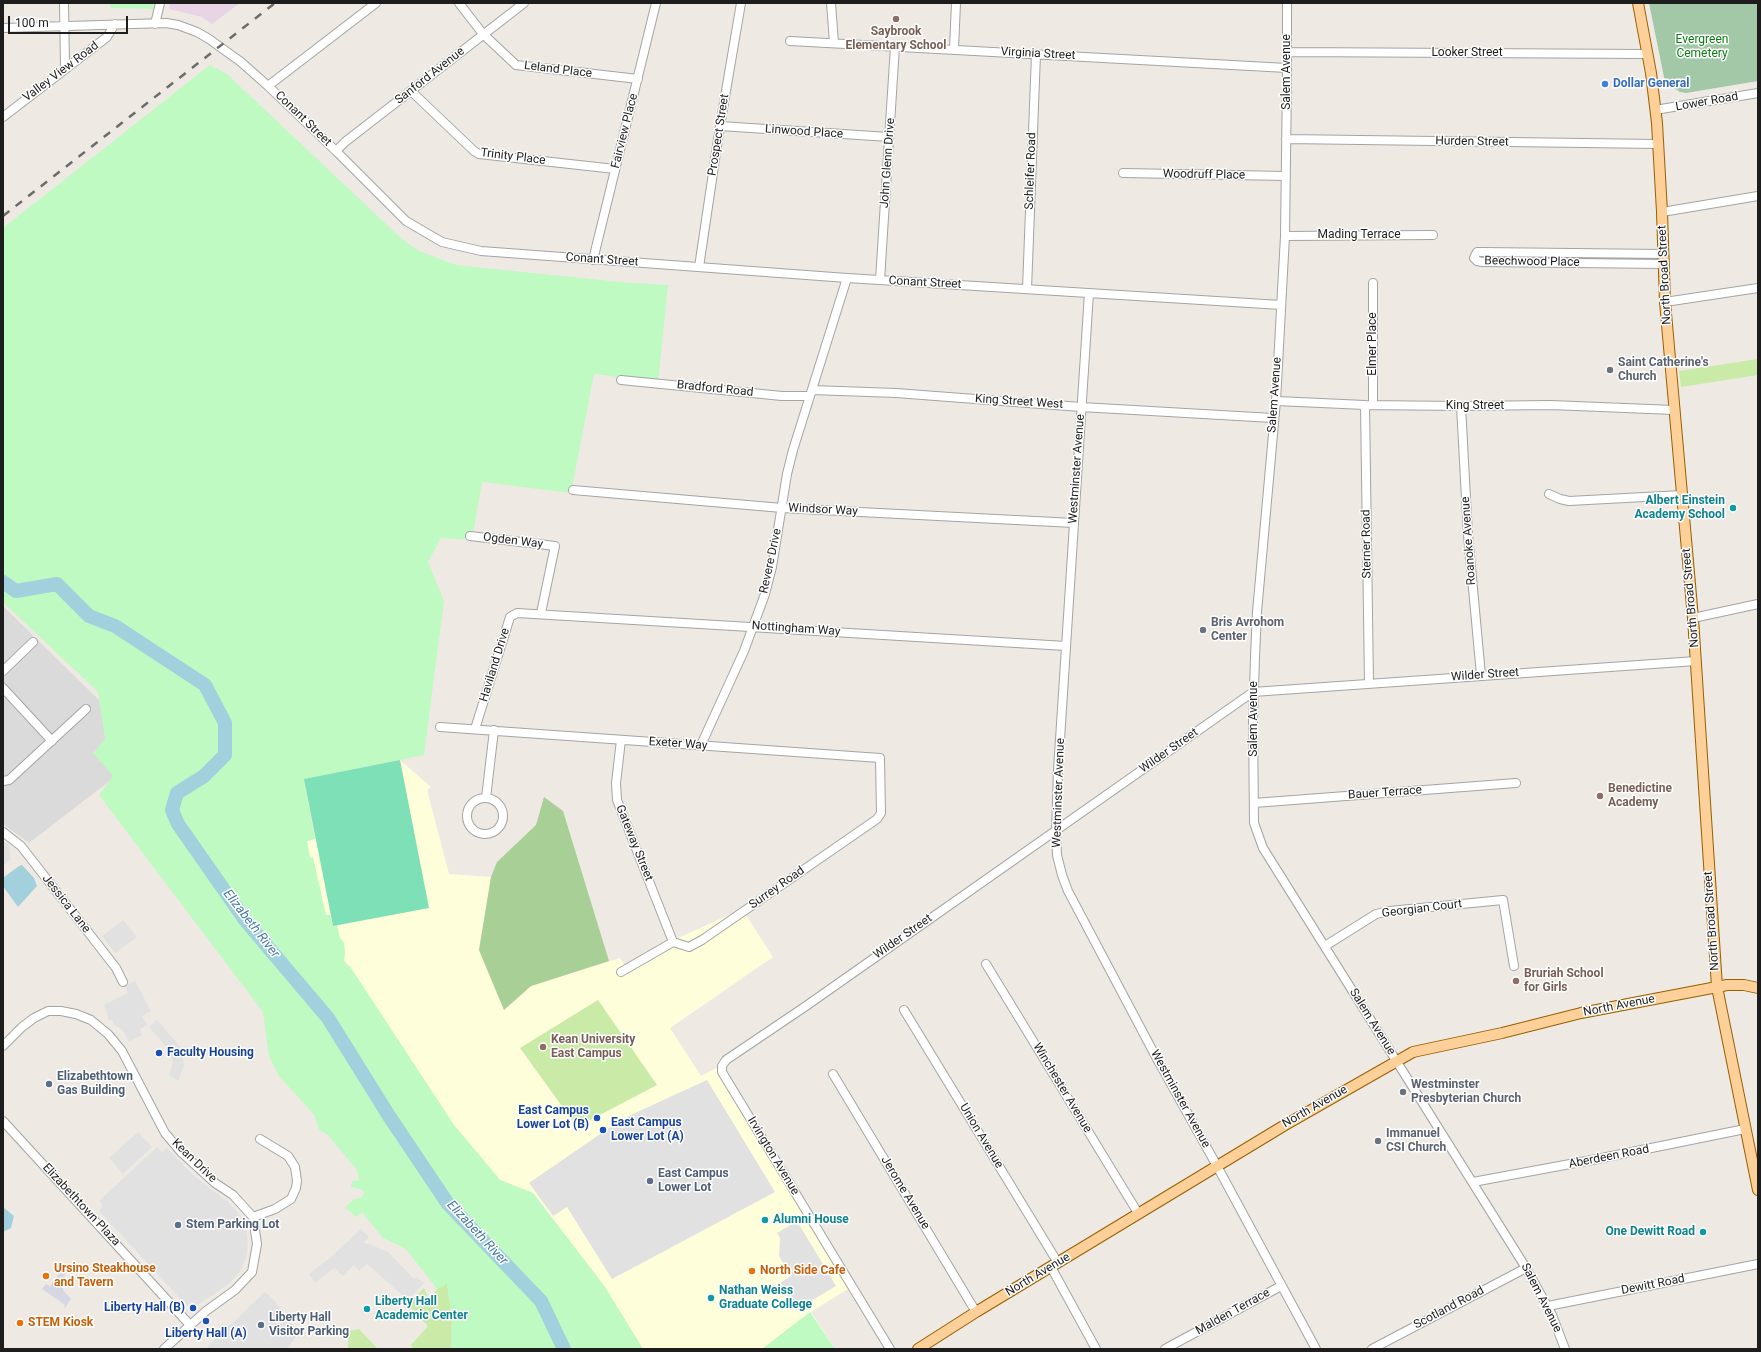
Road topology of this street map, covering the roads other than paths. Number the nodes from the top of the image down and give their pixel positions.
1 (64, 3) edge
2 (160, 3) edge
3 (376, 3) edge
4 (459, 3) edge
5 (524, 3) edge
6 (656, 3) edge
7 (741, 3) edge
8 (831, 3) edge
9 (956, 3) edge
10 (1287, 3) edge
11 (1638, 3) edge
12 (115, 24) junction
13 (155, 24) junction
14 (64, 26) junction
15 (3, 28) edge
16 (483, 34) junction
17 (790, 41) dead end
18 (834, 43) junction
19 (895, 46) junction
20 (954, 49) junction
21 (1287, 52) junction
22 (1036, 54) junction
23 (1648, 54) junction
24 (66, 68) junction
25 (1287, 68) junction
26 (638, 79) junction
27 (268, 86) junction
28 (411, 91) junction
29 (1758, 93) edge
30 (1655, 110) junction
31 (3, 117) edge
32 (720, 126) junction
33 (889, 137) junction
34 (1286, 140) junction
35 (1658, 144) junction
36 (336, 151) junction
37 (615, 169) junction
38 (1123, 173) dead end
39 (1286, 176) junction
40 (1758, 196) edge
41 (1662, 212) junction
42 (1433, 235) dead end
43 (1285, 236) junction
44 (1535, 252) junction
45 (1595, 253) junction
46 (1664, 259) junction
47 (593, 260) junction
48 (1535, 262) junction
49 (1594, 263) junction
50 (699, 268) junction
51 (847, 278) junction
52 (880, 280) junction
53 (1373, 283) dead end
54 (1758, 288) edge
55 (1027, 289) junction
56 (1088, 292) junction
57 (1665, 302) junction
58 (1281, 305) junction
59 (621, 380) dead end
60 (811, 393) junction
61 (1276, 401) junction
62 (1369, 405) junction
63 (1460, 406) junction
64 (1081, 407) junction
65 (1674, 410) junction
66 (1273, 418) junction
67 (573, 490) dead end
68 (1549, 494) dead end
69 (1682, 495) junction
70 (782, 508) junction
71 (1074, 523) junction
72 (470, 536) dead end
73 (1758, 604) edge
74 (525, 612) joint
75 (541, 613) junction
76 (1693, 618) junction
77 (753, 626) junction
78 (33, 642) dead end
79 (1066, 646) junction
80 (1696, 661) junction
81 (3, 671) edge
82 (1481, 675) junction
83 (1369, 684) junction
84 (3, 688) edge
85 (1253, 692) junction
86 (86, 709) dead end
87 (440, 727) dead end
88 (476, 729) junction
89 (494, 730) junction
90 (621, 740) junction
91 (52, 741) junction
92 (701, 745) junction
93 (880, 758) joint
94 (3, 781) edge
95 (1516, 783) dead end
96 (486, 798) junction
97 (1254, 803) junction
98 (1056, 831) junction
99 (3, 832) edge
100 (673, 942) junction
101 (1325, 946) junction
102 (986, 964) dead end
103 (1514, 966) dead end
104 (621, 972) dead end
105 (123, 982) dead end
106 (1717, 987) junction
107 (1758, 988) edge
108 (904, 1010) dead end
109 (3, 1046) edge
110 (1397, 1061) junction
111 (722, 1066) joint
112 (833, 1074) dead end
113 (3, 1120) edge
114 (1745, 1129) junction
115 (260, 1139) dead end
116 (1217, 1166) junction
117 (1473, 1182) junction
118 (1758, 1190) edge
119 (1138, 1213) junction
120 (253, 1217) junction
121 (1758, 1264) edge
122 (1054, 1265) junction
123 (1526, 1268) junction
124 (1281, 1286) junction
125 (1548, 1306) junction
126 (976, 1312) junction
127 (190, 1325) junction
128 (164, 1349) edge
129 (890, 1349) edge
130 (918, 1349) edge
131 (1096, 1349) edge
132 (1165, 1349) edge
133 (1316, 1349) edge
134 (1372, 1349) edge
135 (1566, 1349) edge

1 - 14 street
2 - 13 street
3 - 27 street
4 - 16 street, Leland Place
5 - 16 street, Sanford Avenue
6 - 26 street, Fairview Place
7 - 32 street, Prospect Street
8 - 18 street
9 - 20 street
10 - 21 street, Salem Avenue
11 - 23 main road, North Broad Street
12 - 13 street, Conant Street
12 - 14 street, Conant Street
12 - 24 street, Valley View Road
13 - 27 street, Conant Street
14 - 15 street, Conant Street
14 - 24 street
16 - 26 street, Leland Place
16 - 28 street, Sanford Avenue
17 - 18 street, Virginia Street
18 - 19 street, Virginia Street
19 - 20 street, Virginia Street
19 - 33 street, John Glenn Drive
20 - 22 street, Virginia Street
21 - 23 street, Looker Street
21 - 25 street, Salem Avenue
22 - 25 street, Virginia Street
22 - 55 street, Schleifer Road
23 - 30 main road, North Broad Street
24 - 31 street, Valley View Road
25 - 34 street, Salem Avenue
26 - 37 street, Fairview Place
27 - 36 street, Conant Street
28 - 36 street, Sanford Avenue
28 - 37 street, Trinity Place
29 - 30 street, Lower Road
30 - 35 main road, North Broad Street
32 - 33 street, Linwood Place
32 - 50 street, Prospect Street
33 - 52 street, John Glenn Drive
34 - 35 street, Hurden Street
34 - 39 street, Salem Avenue
35 - 41 main road, North Broad Street
36 - 47 street, Conant Street
37 - 47 street, Fairview Place
38 - 39 street, Woodruff Place
39 - 43 street, Salem Avenue
40 - 41 street
41 - 46 main road, North Broad Street
42 - 43 street, Mading Terrace
43 - 58 street, Salem Avenue
44 - 45 street, Beechwood Place
44 - 48 street
44 - 48 street, Beechwood Place
45 - 46 street, Beechwood Place
45 - 49 street
46 - 49 street, Beechwood Place
46 - 57 main road, North Broad Street
47 - 50 street, Conant Street
48 - 49 street, Beechwood Place
50 - 51 street, Conant Street
51 - 52 street, Conant Street
51 - 60 street, Revere Drive
52 - 55 street, Conant Street
53 - 62 street, Elmer Place
54 - 57 street
55 - 56 street, Conant Street
56 - 58 street, Conant Street
56 - 64 street, Westminster Avenue
57 - 65 main road, North Broad Street
58 - 61 street, Salem Avenue
59 - 60 street, Bradford Road
60 - 64 street, King Street West
60 - 70 street, Revere Drive
61 - 62 street, King Street
61 - 66 street, Salem Avenue
62 - 63 street, King Street
62 - 83 street, Sterner Road
63 - 65 street, King Street
63 - 82 street, Roanoke Avenue
64 - 66 street, King Street West
64 - 71 street, Westminster Avenue
65 - 69 main road, North Broad Street
66 - 85 street, Salem Avenue
67 - 70 street, Windsor Way
68 - 69 street
69 - 76 main road, North Broad Street
70 - 71 street, Windsor Way
70 - 77 street, Revere Drive
71 - 79 street, Westminster Avenue
72 - 75 street, Ogden Way
73 - 76 street
74 - 75 street, Nottingham Way
74 - 88 street, Haviland Drive
75 - 77 street, Nottingham Way
76 - 80 main road, North Broad Street
77 - 79 street, Nottingham Way
77 - 92 street, Revere Drive
78 - 81 street
79 - 98 street, Westminster Avenue
80 - 82 street, Wilder Street
80 - 106 main road, North Broad Street
82 - 83 street, Wilder Street
83 - 85 street, Wilder Street
84 - 91 street
85 - 97 street, Salem Avenue
85 - 98 street, Wilder Street
86 - 91 street
87 - 88 street, Exeter Way
88 - 89 street, Exeter Way
89 - 90 street, Exeter Way
89 - 96 street
90 - 92 street, Exeter Way
90 - 100 street, Gateway Street
91 - 94 street
92 - 93 street, Exeter Way
93 - 100 street, Surrey Road
95 - 97 street, Bauer Terrace
96 - 96 street
97 - 101 street, Salem Avenue
98 - 111 street, Wilder Street
98 - 116 street, Westminster Avenue
99 - 105 street, Jessica Lane
100 - 104 street
101 - 103 street, Georgian Court
101 - 110 street, Salem Avenue
102 - 119 street, Winchester Avenue
106 - 107 main road, North Avenue
106 - 110 main road, North Avenue
106 - 114 main road, North Broad Street
108 - 122 street, Union Avenue
109 - 120 street, Kean Drive
110 - 116 main road, North Avenue
110 - 117 street, Salem Avenue
111 - 129 street, Irvington Avenue
112 - 126 street, Jerome Avenue
113 - 127 street, Elizabethtown Plaza
114 - 117 street, Aberdeen Road
114 - 118 main road, North Broad Street
115 - 120 street
116 - 119 main road, North Avenue
116 - 124 street, Westminster Avenue
117 - 123 street, Salem Avenue
119 - 122 main road, North Avenue
120 - 127 street
121 - 125 street, Dewitt Road
122 - 126 main road, North Avenue
122 - 131 street, Union Avenue
123 - 125 street, Salem Avenue
123 - 134 street, Scotland Road
124 - 132 street, Malden Terrace
124 - 133 street, Westminster Avenue
125 - 135 street, Salem Avenue
126 - 130 main road, North Avenue
127 - 128 street

